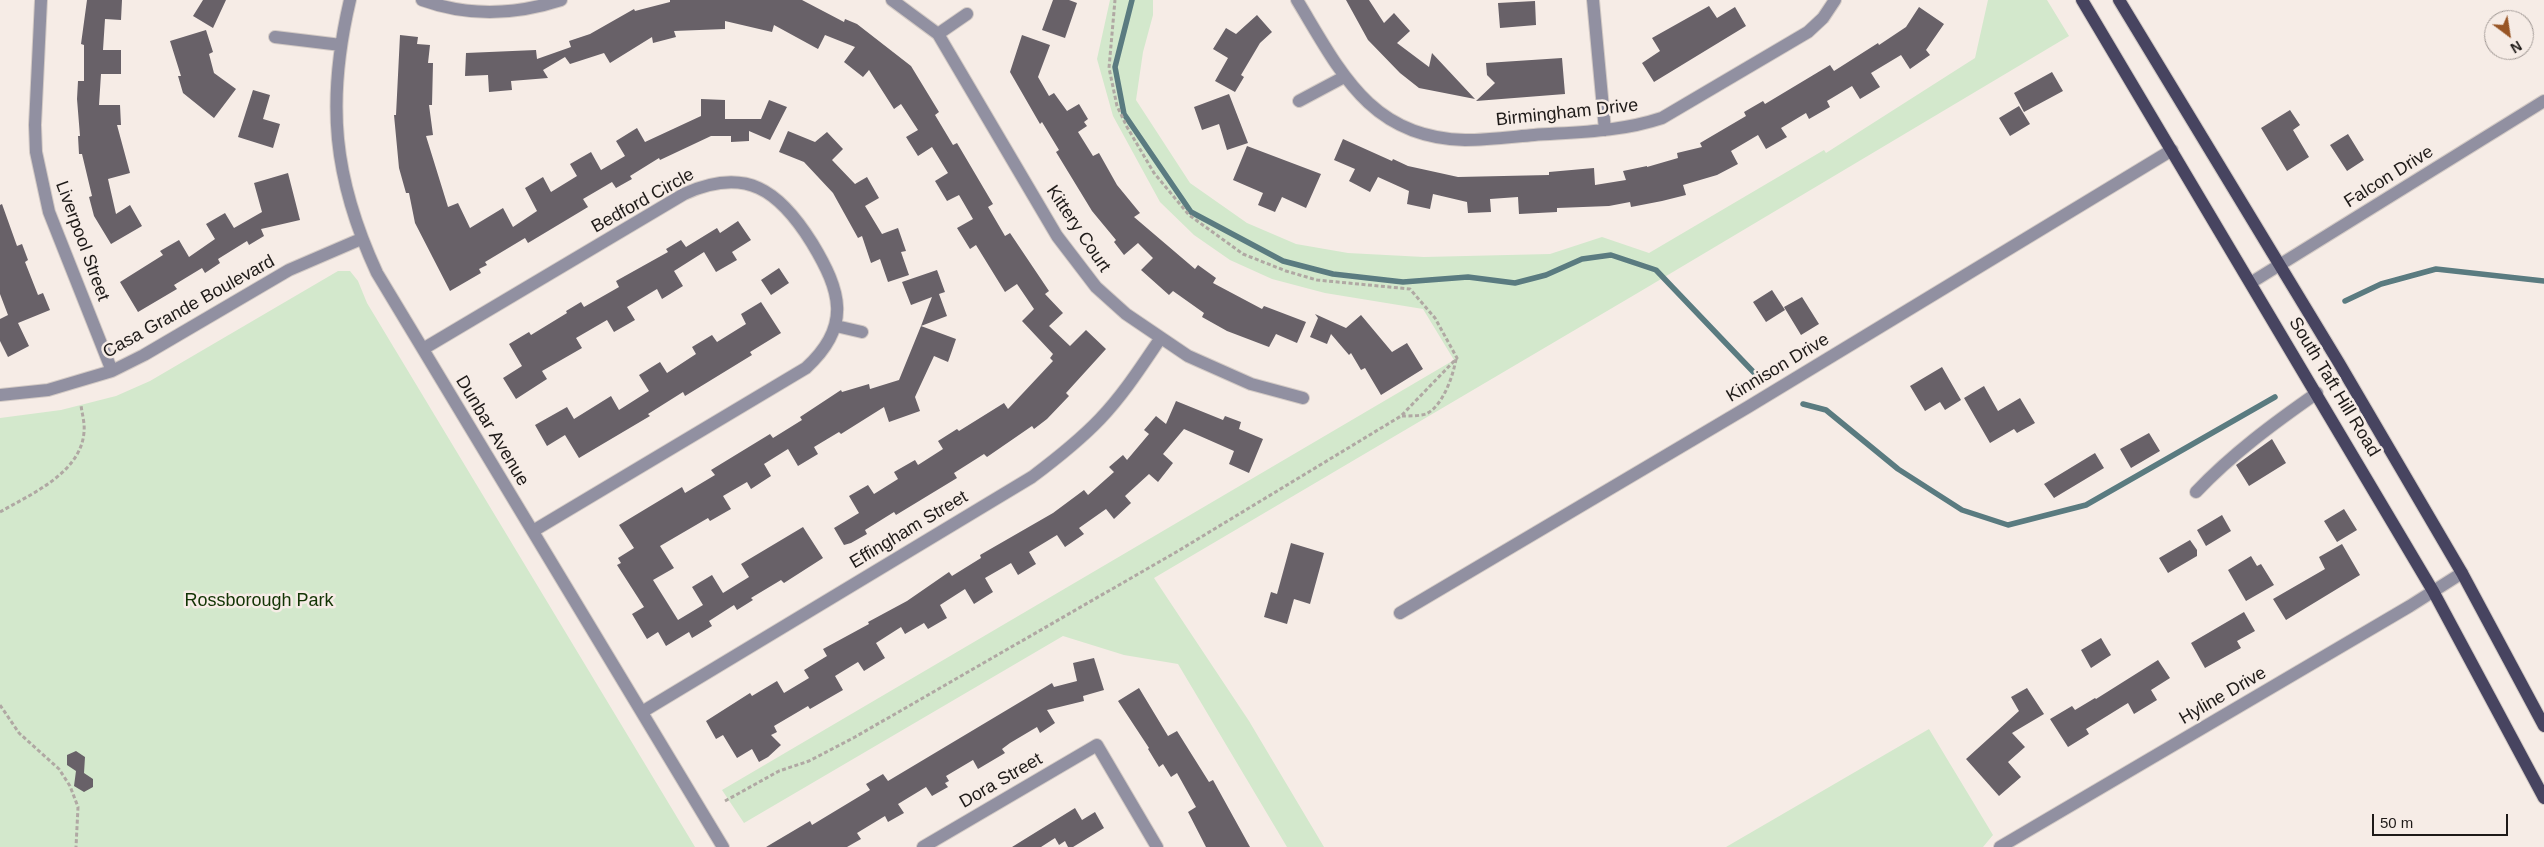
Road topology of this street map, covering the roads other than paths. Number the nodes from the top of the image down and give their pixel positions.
1 (41, 0) edge
2 (350, 0) edge
3 (422, 0) edge
4 (561, 0) edge
5 (892, 0) edge
6 (1297, 0) edge
7 (1593, 0) edge
8 (1835, 0) edge
9 (2082, 0) edge
10 (2119, 0) edge
11 (967, 14) dead end
12 (938, 34) junction
13 (275, 37) dead end
14 (340, 45) junction
15 (1344, 77) junction
16 (1299, 101) dead end
17 (2544, 101) edge
18 (1605, 130) junction
19 (2172, 150) junction
20 (361, 239) junction
21 (2279, 266) junction
22 (2252, 282) junction
23 (836, 326) junction
24 (862, 332) dead end
25 (1160, 339) junction
26 (423, 349) junction
27 (112, 371) junction
28 (2317, 393) junction
29 (0, 395) edge
30 (1303, 398) dead end
31 (2196, 492) dead end
32 (533, 531) junction
33 (2462, 573) junction
34 (2433, 591) junction
35 (1400, 613) dead end
36 (642, 712) junction
37 (2544, 726) edge
38 (2544, 798) edge
39 (723, 847) edge
40 (923, 847) edge
41 (1157, 847) edge
42 (2000, 847) edge

1 - 27 street, Liverpool Street
2 - 14 street, Dunbar Avenue
3 - 4 street
5 - 12 street, Kittery Court
6 - 15 street, Birmingham Drive
7 - 18 street
8 - 18 street, Birmingham Drive
9 - 19 main road, South Taft Hill Road
10 - 21 main road, South Taft Hill Road
11 - 12 street
12 - 25 street, Kittery Court
13 - 14 street
14 - 20 street, Dunbar Avenue
15 - 16 street
15 - 18 street, Birmingham Drive
17 - 21 street, Falcon Drive
19 - 22 main road, South Taft Hill Road
19 - 35 street, Kinnison Drive
20 - 26 street, Dunbar Avenue
20 - 27 street, Casa Grande Boulevard
21 - 22 street, Falcon Drive
21 - 33 main road, South Taft Hill Road
22 - 28 main road, South Taft Hill Road
23 - 24 street
23 - 26 street, Bedford Circle
23 - 32 street, Bedford Circle
25 - 30 street, Kittery Court
25 - 36 street, Effingham Street
26 - 32 street, Dunbar Avenue
27 - 29 street, Casa Grande Boulevard
28 - 31 street
28 - 34 main road, South Taft Hill Road
32 - 36 street, Dunbar Avenue
33 - 34 street, Hyline Drive
33 - 37 main road, South Taft Hill Road
34 - 38 main road, South Taft Hill Road
34 - 42 street, Hyline Drive
36 - 39 street, Dunbar Avenue
40 - 41 street, Dora Street

